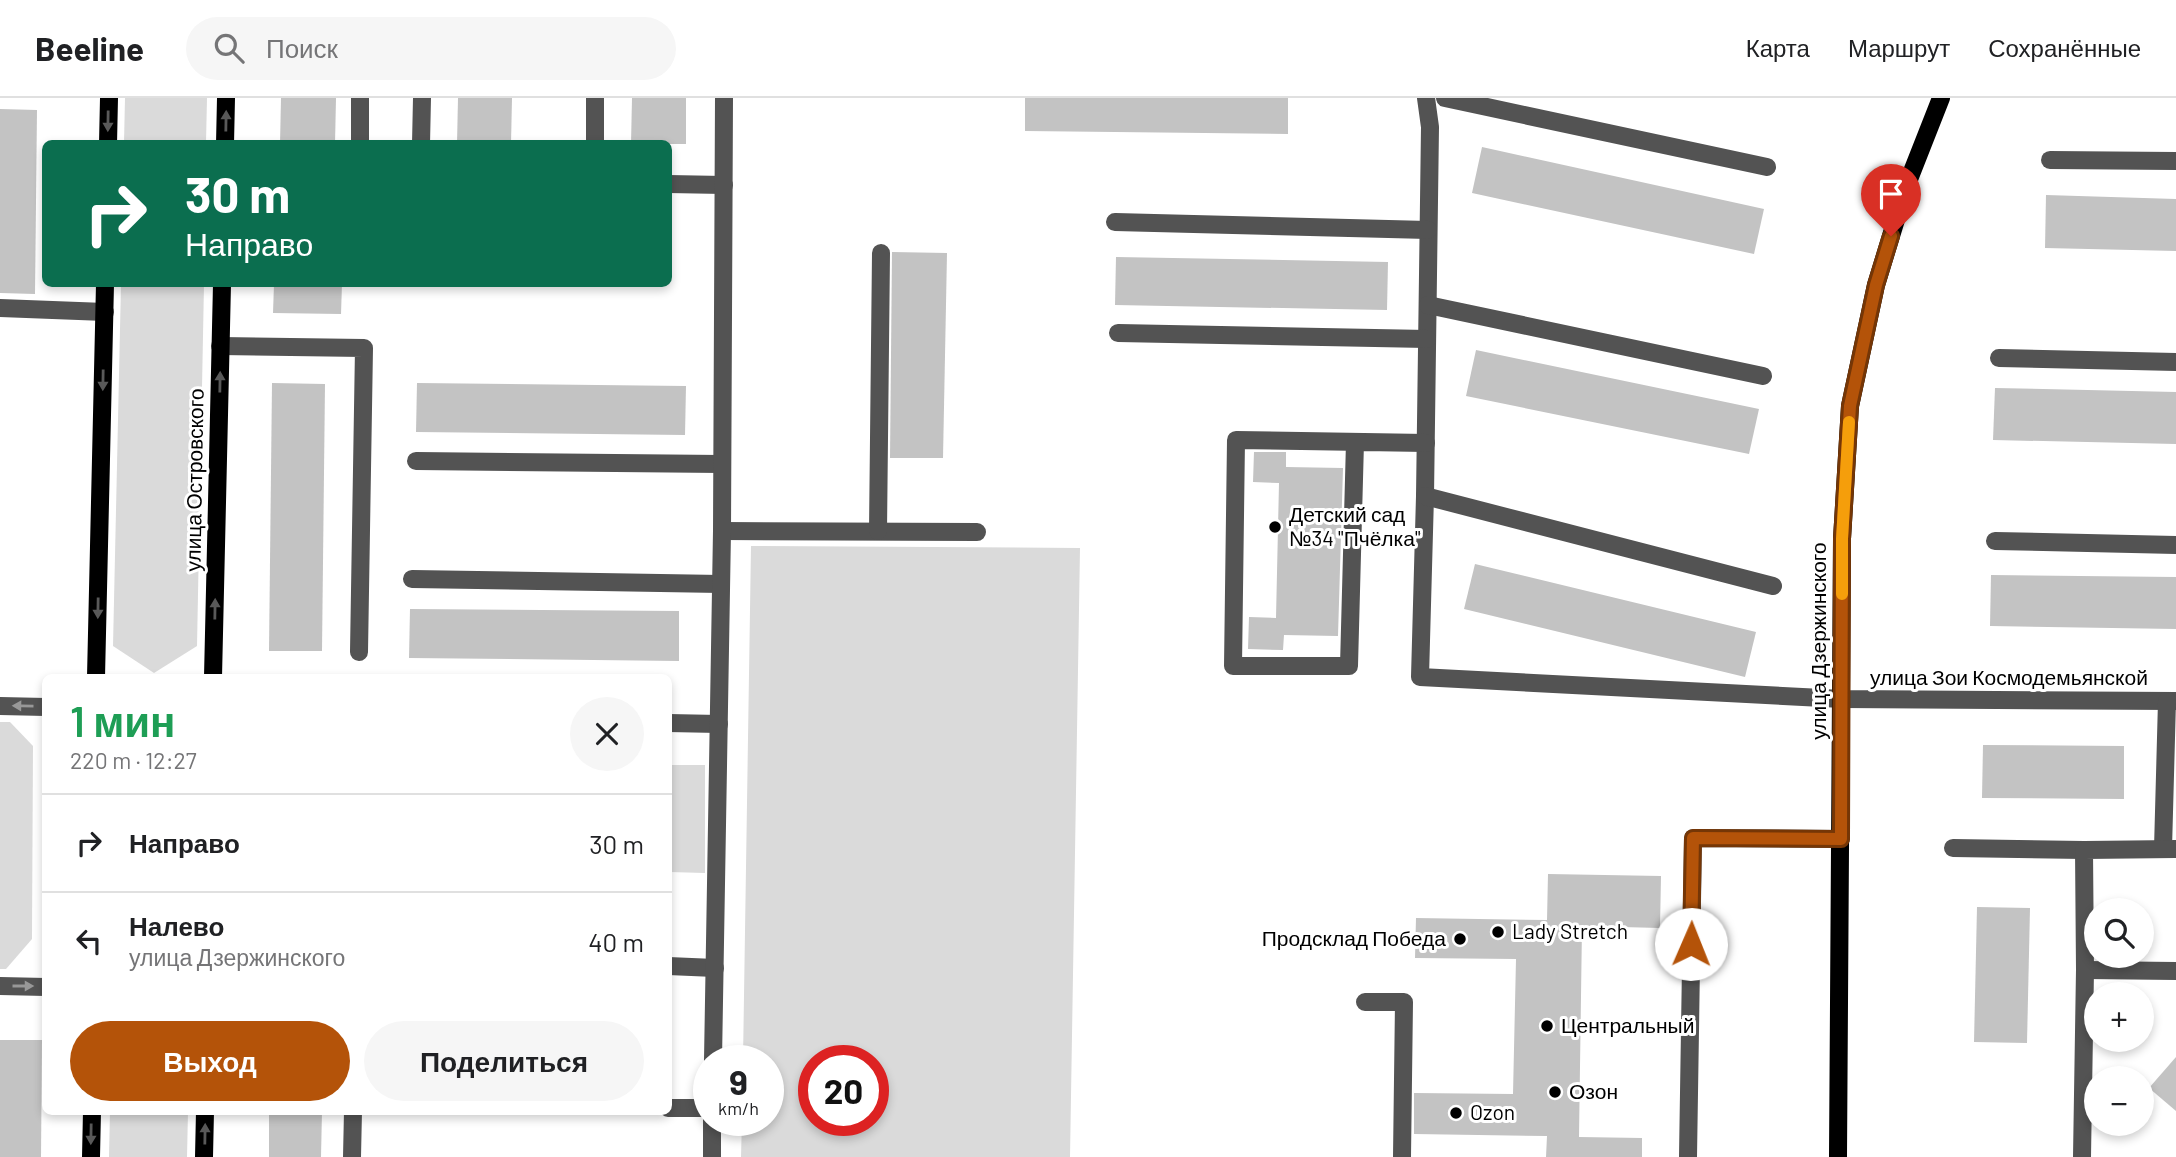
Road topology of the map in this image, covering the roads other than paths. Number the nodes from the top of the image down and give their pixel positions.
1 (109, 98) edge
2 (226, 98) edge
3 (360, 98) edge
4 (422, 98) edge
5 (595, 98) edge
6 (724, 98) edge
7 (1426, 98) edge
8 (1445, 98) edge
9 (1941, 98) edge
10 (108, 140) edge
11 (225, 140) edge
12 (360, 140) edge
13 (421, 140) edge
14 (594, 140) edge
15 (2050, 160) dead end
16 (2176, 161) edge
17 (1767, 167) dead end
18 (672, 184) edge
19 (724, 185) junction
20 (1115, 222) dead end
21 (1429, 230) junction
22 (881, 253) dead end
23 (105, 287) edge
24 (222, 287) edge
25 (1427, 305) junction
26 (0, 308) edge
27 (105, 312) junction
28 (1118, 333) dead end
29 (1427, 339) junction
30 (220, 346) junction
31 (1999, 358) dead end
32 (2176, 362) edge
33 (1763, 376) dead end
34 (1354, 442) junction
35 (1426, 443) junction
36 (416, 461) dead end
37 (722, 464) junction
38 (1425, 496) junction
39 (722, 531) junction
40 (878, 531) junction
41 (977, 532) dead end
42 (1995, 541) dead end
43 (2176, 545) edge
44 (412, 579) dead end
45 (721, 584) junction
46 (1773, 586) dead end
47 (359, 652) dead end
48 (96, 674) edge
49 (213, 674) edge
50 (1842, 699) junction
51 (2172, 701) edge
52 (0, 706) edge
53 (42, 707) edge
54 (672, 723) edge
55 (719, 724) junction
56 (1841, 839) junction
57 (1953, 848) dead end
58 (2170, 849) edge
59 (2084, 850) junction
60 (672, 967) edge
61 (715, 968) junction
62 (2085, 970) junction
63 (2176, 971) edge
64 (0, 986) edge
65 (42, 987) edge
66 (1366, 1002) dead end
67 (713, 1045) edge
68 (672, 1108) edge
69 (693, 1108) edge
70 (92, 1115) edge
71 (205, 1115) edge
72 (353, 1115) edge
73 (712, 1136) edge
74 (91, 1157) edge
75 (204, 1157) edge
76 (352, 1157) edge
77 (712, 1157) edge
78 (1402, 1157) edge
79 (1688, 1157) edge
80 (1838, 1157) edge
81 (2082, 1157) edge

1 -> 10 main road
11 -> 2 main road
3 - 12 street
4 - 13 street
5 - 14 street
6 - 19 street
7 - 21 street
8 - 17 street
9 - 50 main road, улица Дзержинского
15 - 16 street
18 - 19 street
19 - 37 street
20 - 21 street
21 - 25 street
22 - 40 street
23 - 27 main road
24 - 30 main road, улица Островского
25 - 29 street
25 - 33 street
26 - 27 street
27 -> 48 main road
28 - 29 street
29 - 35 street
30 - 47 street
49 -> 30 main road, улица Островского
31 - 32 street
34 - 34 street
34 - 35 street
35 - 38 street
36 - 37 street
37 - 39 street
38 - 46 street
38 - 50 street, улица Зои Космодемьянской
39 - 40 street
39 - 45 street
40 - 41 street
42 - 43 street
44 - 45 street
45 - 55 street
50 - 51 street, улица Зои Космодемьянской
50 - 56 main road, улица Дзержинского
51 - 58 street
53 -> 52 street
54 - 55 street
55 - 61 street
56 - 79 street
56 - 80 main road, улица Дзержинского
57 - 59 street
58 - 59 street
59 - 62 street
60 - 61 street
61 - 67 street
62 - 63 street
62 - 81 street
64 -> 65 street
66 - 78 street
68 - 69 street
70 -> 74 main road
75 -> 71 main road
72 - 76 street
73 - 77 street

